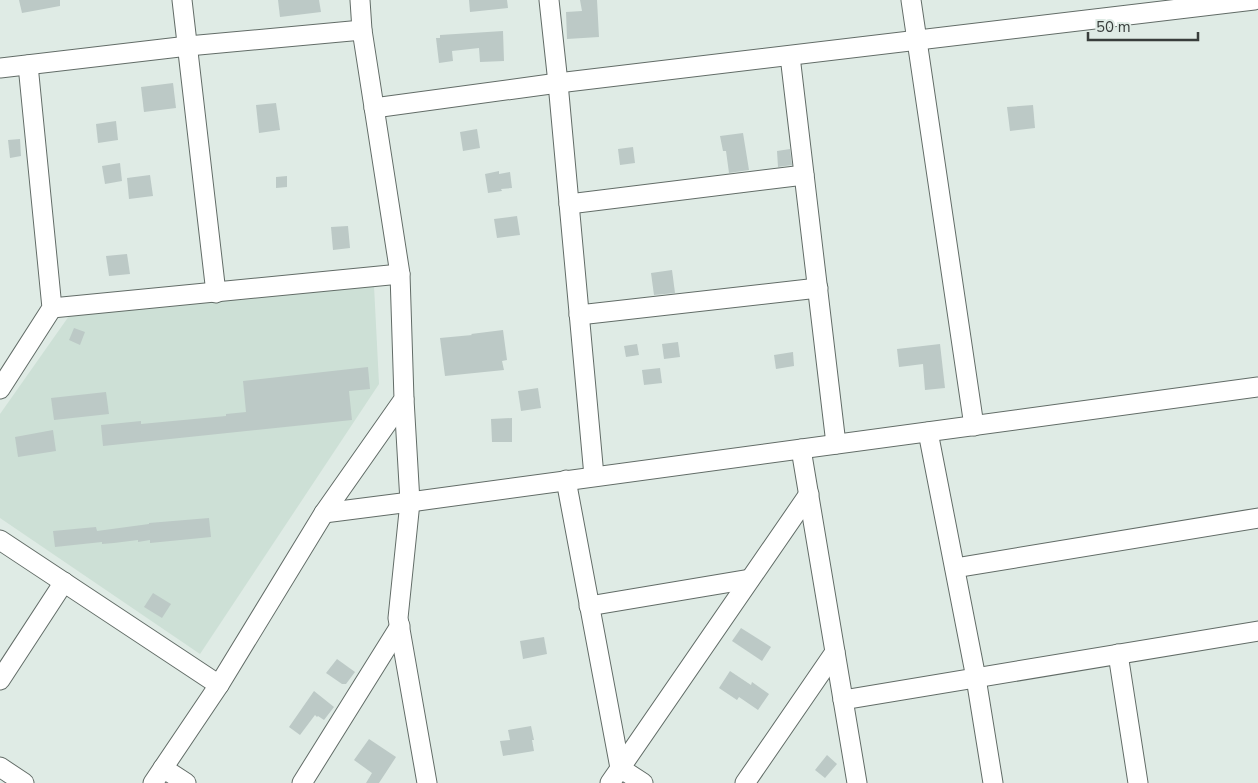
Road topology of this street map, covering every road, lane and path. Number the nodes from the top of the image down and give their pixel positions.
1 (182, 0) edge
2 (360, 0) edge
3 (549, 0) edge
4 (911, 0) edge
5 (1254, 0) edge
6 (362, 30) junction
7 (916, 40) junction
8 (188, 46) junction
9 (790, 56) junction
10 (28, 65) junction
11 (0, 68) edge
12 (558, 84) junction
13 (374, 108) junction
14 (804, 175) junction
15 (569, 204) junction
16 (400, 274) junction
17 (818, 288) junction
18 (216, 292) junction
19 (52, 308) junction
20 (579, 315) junction
21 (1258, 388) edge
22 (0, 389) edge
23 (404, 399) junction
24 (974, 426) junction
25 (928, 432) junction
26 (836, 444) junction
27 (801, 448) junction
28 (594, 476) junction
29 (566, 480) junction
30 (809, 494) junction
31 (410, 502) junction
32 (324, 513) junction
33 (1258, 518) edge
34 (0, 540) edge
35 (955, 568) junction
36 (750, 579) junction
37 (64, 582) junction
38 (590, 606) junction
39 (400, 626) junction
40 (1258, 631) edge
41 (835, 652) junction
42 (1118, 654) junction
43 (976, 678) junction
44 (0, 680) edge
45 (219, 685) junction
46 (843, 700) junction
47 (0, 766) edge
48 (158, 776) edge
49 (615, 776) edge
50 (24, 783) edge
51 (186, 783) edge
52 (302, 783) edge
53 (427, 783) edge
54 (643, 783) edge
55 (745, 783) edge
56 (857, 783) edge
57 (992, 783) edge
58 (1138, 783) edge

1 - 8 street
2 - 6 street
3 - 12 street
4 - 7 street
5 - 7 street
6 - 8 street
6 - 13 street
7 - 9 street
7 - 24 street
8 - 10 street
8 - 18 street
9 - 12 street
9 - 14 street
10 - 11 street
10 - 19 street
12 - 13 street
12 - 15 street
13 - 16 street
14 - 15 street
14 - 17 street
15 - 20 street
16 - 18 street
16 - 23 street
17 - 20 street
17 - 26 street
18 - 19 street
19 - 22 street
20 - 28 street
21 - 24 street
23 - 31 street
23 - 32 street
24 - 25 street
25 - 26 street
25 - 35 street
26 - 27 street
27 - 28 street
27 - 30 street
28 - 29 street
29 - 31 street
29 - 38 street
30 - 36 street
30 - 41 street
31 - 32 street
31 - 39 street
32 - 45 street
33 - 35 street
34 - 37 street
35 - 43 street
36 - 38 street
36 - 49 street
37 - 44 street
37 - 45 street
38 - 49 street
39 - 52 street
39 - 53 street
40 - 42 street
41 - 46 street
41 - 55 street
42 - 43 street
42 - 58 street
43 - 46 street
43 - 57 street
45 - 48 street
46 - 56 street
47 - 50 street
48 - 51 street
49 - 54 street

